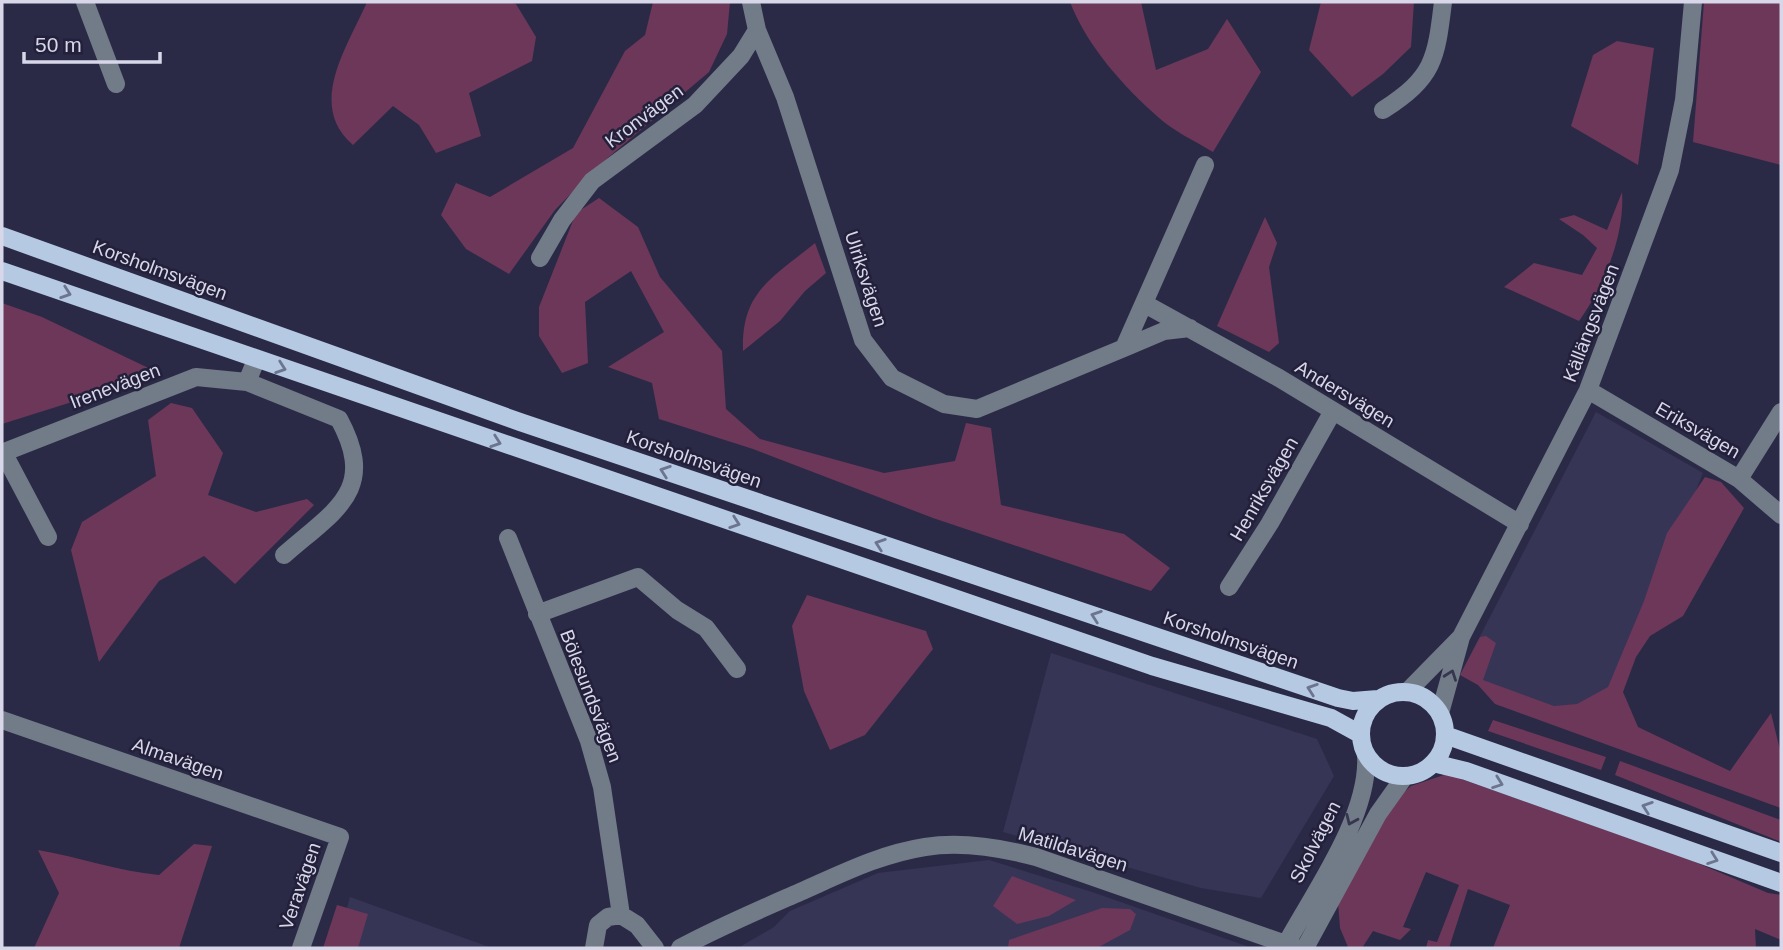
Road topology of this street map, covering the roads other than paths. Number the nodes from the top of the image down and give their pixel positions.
1 (85, 2) edge
2 (751, 2) edge
3 (1443, 2) edge
4 (1693, 2) edge
5 (757, 30) junction
6 (117, 84) dead end
7 (1383, 110) dead end
8 (1205, 166) dead end
9 (2, 236) edge
10 (540, 258) dead end
11 (2, 271) edge
12 (1145, 304) junction
13 (1190, 328) junction
14 (1124, 348) junction
15 (256, 360) junction
16 (247, 382) junction
17 (1588, 390) junction
18 (1333, 411) junction
19 (1781, 412) edge
20 (2, 453) edge
21 (1739, 479) junction
22 (1781, 515) edge
23 (1520, 524) junction
24 (48, 537) dead end
25 (508, 538) dead end
26 (284, 555) dead end
27 (1229, 587) dead end
28 (537, 614) junction
29 (1461, 637) junction
30 (737, 669) dead end
31 (1408, 691) junction
32 (1378, 699) junction
33 (1440, 713) junction
34 (2, 720) edge
35 (1360, 734) junction
36 (1445, 735) junction
37 (1366, 755) junction
38 (1433, 763) junction
39 (1405, 776) junction
40 (340, 837) joint
41 (1781, 853) edge
42 (1781, 883) edge
43 (621, 915) junction
44 (1292, 946) edge
45 (300, 948) edge
46 (594, 948) edge
47 (655, 948) edge
48 (680, 948) edge
49 (1305, 948) edge

1 - 6 street
2 - 5 street
3 - 7 street
4 - 17 street, Källängsvägen
5 - 10 street, Kronvägen
5 - 14 street, Ulriksvägen
8 - 12 street
32 -> 9 main road, Korsholmsvägen
11 -> 15 main road
12 - 13 street, Andersvägen
12 - 14 street
13 - 14 street, Ulriksvägen
13 - 18 street, Andersvägen
15 - 16 street
15 -> 35 main road
16 - 20 street, Irenevägen
16 - 26 street, Irenevägen
17 - 21 street, Eriksvägen
17 - 23 street, Källängsvägen
18 - 23 street, Andersvägen
18 - 27 street, Henriksvägen
19 - 21 street
20 - 24 street
21 - 22 street, Eriksvägen
23 - 29 street, Källängsvägen
25 - 28 street, Bölesundsvägen
28 - 30 street
28 - 43 street, Bölesundsvägen
29 - 31 street, Källängsvägen
33 -> 29 street, Källängsvägen
31 - 32 main road
31 - 33 main road
32 - 35 main road
33 - 36 main road
34 - 40 street, Almavägen
35 - 37 main road
36 - 38 main road
41 -> 36 main road
37 - 39 main road
37 -> 44 street, Skolvägen
38 - 39 main road
38 -> 42 main road
39 - 49 street
40 - 45 street, Veravägen
43 - 46 street
43 - 47 street
44 - 48 street, Matildavägen

